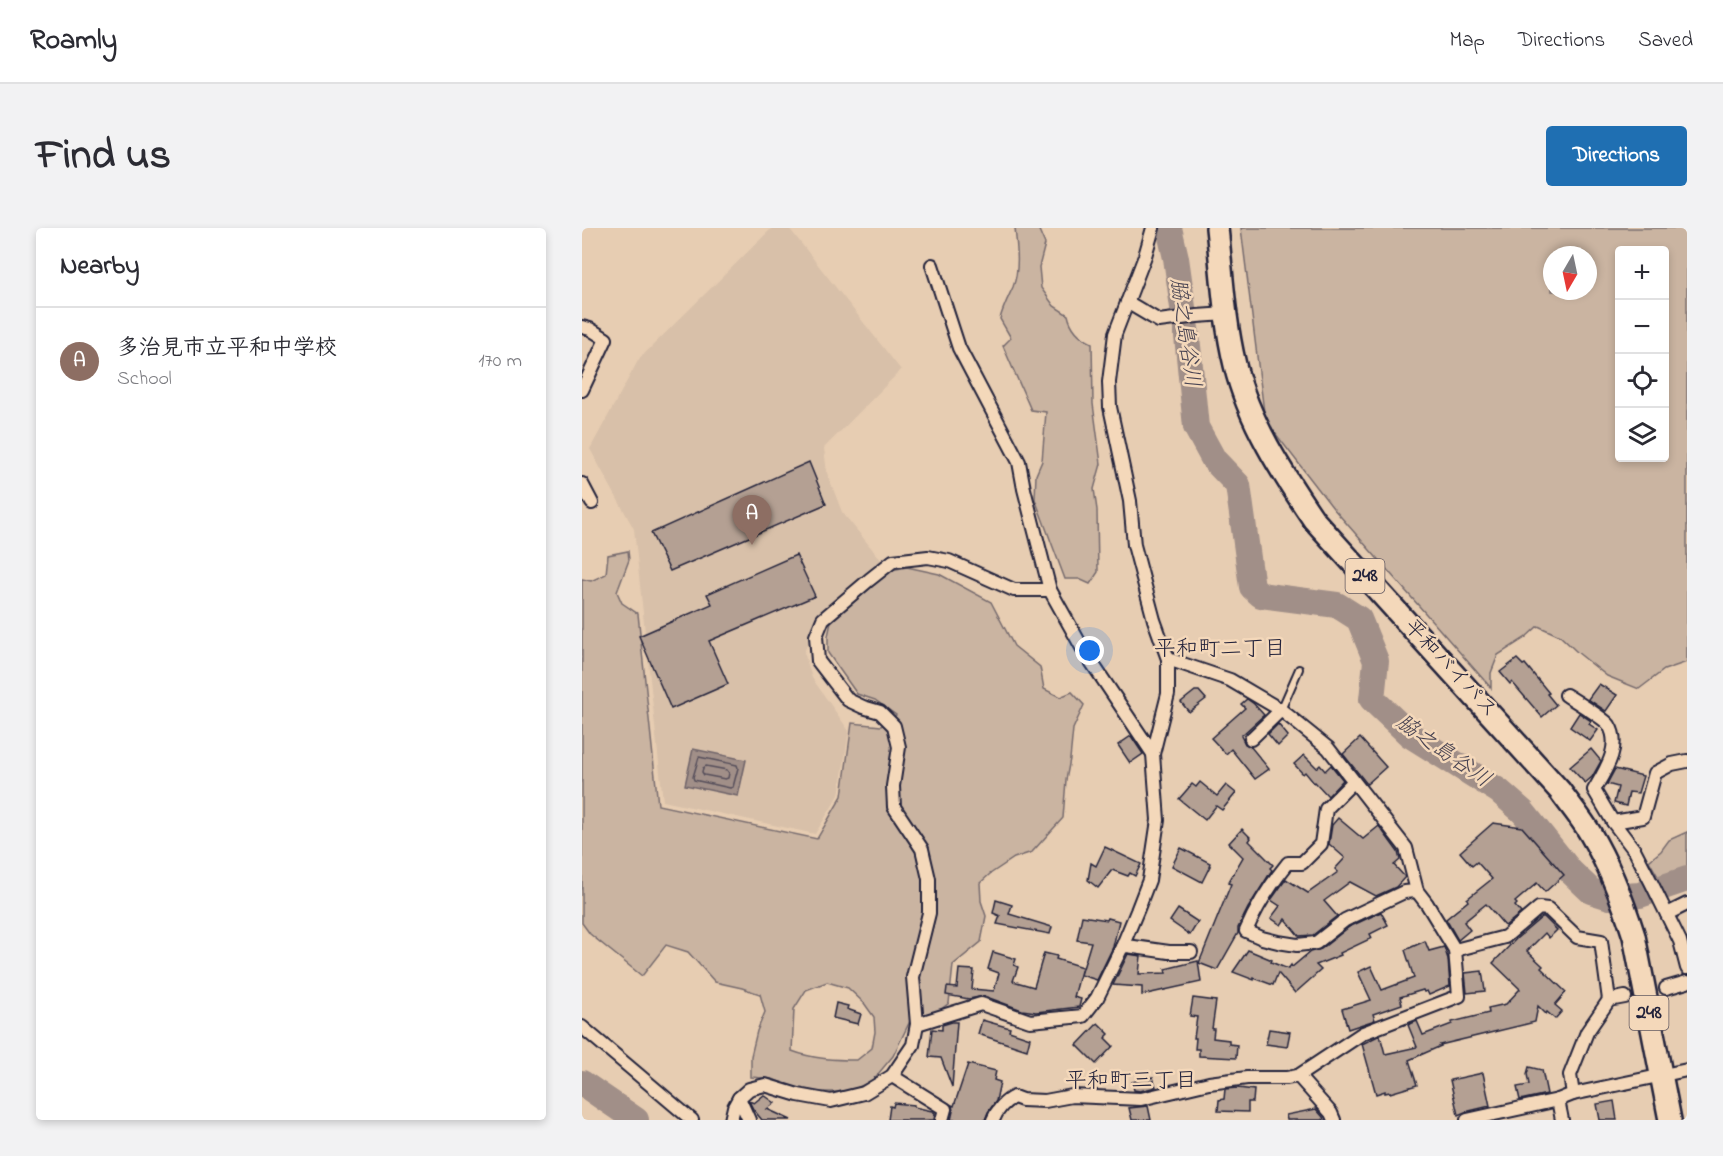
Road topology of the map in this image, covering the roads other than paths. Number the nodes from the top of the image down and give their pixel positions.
1 (1153, 228) edge
2 (1216, 228) edge
3 (932, 265) dead end
4 (1127, 302) junction
5 (1226, 314) junction
6 (582, 327) edge
7 (582, 390) edge
8 (582, 484) edge
9 (592, 503) dead end
10 (1050, 590) junction
11 (1168, 659) junction
12 (1299, 669) dead end
13 (1566, 694) dead end
14 (1281, 710) junction
15 (1251, 739) dead end
16 (1153, 754) junction
17 (1687, 761) edge
18 (1353, 782) junction
19 (1613, 822) junction
20 (1417, 891) junction
21 (1687, 904) edge
22 (1667, 914) junction
23 (1122, 946) junction
24 (1455, 950) junction
25 (1191, 952) dead end
26 (1687, 968) edge
27 (1687, 982) edge
28 (1666, 988) tunnel mouth
29 (1625, 997) tunnel mouth
30 (1609, 1000) junction
31 (917, 1024) junction
32 (582, 1027) edge
33 (1687, 1070) edge
34 (892, 1076) junction
35 (1298, 1076) junction
36 (1661, 1076) junction
37 (1573, 1094) junction
38 (739, 1098) junction
39 (1558, 1100) junction
40 (692, 1120) edge
41 (731, 1120) edge
42 (748, 1120) edge
43 (942, 1120) edge
44 (993, 1120) edge
45 (1334, 1120) edge
46 (1467, 1120) edge
47 (1562, 1120) edge
48 (1670, 1120) edge

1 - 4 street
2 - 5 highway, 平和バイパス / 248
3 - 10 street
4 - 5 street
4 - 11 street
5 - 36 highway, 平和バイパス / 248
6 - 7 street
8 - 9 street
10 - 16 street
10 - 31 street
11 - 14 street
11 - 16 street
12 - 14 lane
13 - 19 street
14 - 15 street
14 - 18 street
16 - 23 street
17 - 19 street
18 - 20 street
18 - 20 street
19 - 22 street
20 - 24 street
21 - 22 street
22 - 26 street
23 - 25 street
23 - 31 street
24 - 30 street
24 - 35 street
27 - 28 street
29 - 30 street
30 - 37 street
31 - 34 street
32 - 40 street
33 - 36 street
34 - 38 street
34 - 43 street
35 - 44 street
35 - 45 street
36 - 37 street
36 - 48 highway, 平和バイパス / 248
37 - 39 street
38 - 41 street
38 - 42 street
39 - 46 street
39 - 47 street

